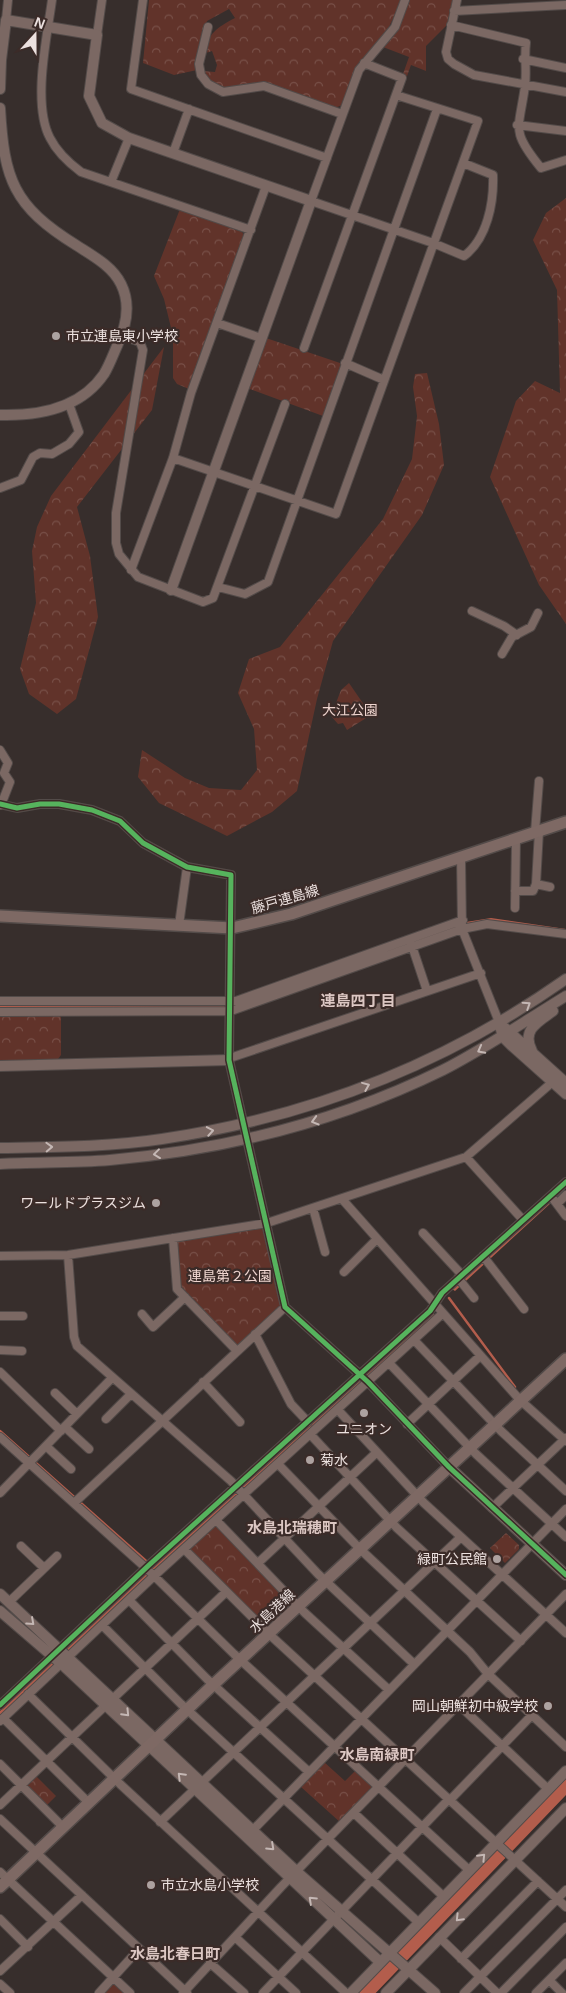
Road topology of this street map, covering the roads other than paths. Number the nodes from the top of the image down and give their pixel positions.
1 (8, 0) edge
2 (52, 0) edge
3 (102, 0) edge
4 (143, 0) edge
5 (405, 0) edge
6 (457, 0) edge
7 (566, 5) edge
8 (454, 11) junction
9 (6, 20) junction
10 (451, 25) junction
11 (48, 27) junction
12 (208, 28) dead end
13 (97, 35) junction
14 (523, 60) junction
15 (364, 63) junction
16 (566, 68) edge
17 (525, 83) junction
18 (0, 89) edge
19 (566, 92) edge
20 (396, 95) junction
21 (0, 108) edge
22 (188, 109) junction
23 (436, 109) junction
24 (342, 114) junction
25 (517, 125) junction
26 (566, 132) edge
27 (128, 138) junction
28 (173, 153) junction
29 (327, 158) junction
30 (566, 160) edge
31 (463, 163) junction
32 (111, 182) junction
33 (266, 186) junction
34 (311, 201) junction
35 (352, 215) junction
36 (251, 230) junction
37 (394, 230) junction
38 (433, 243) junction
39 (217, 324) junction
40 (122, 336) junction
41 (261, 338) junction
42 (304, 348) dead end
43 (345, 363) junction
44 (384, 380) junction
45 (69, 404) junction
46 (285, 404) dead end
47 (0, 414) edge
48 (173, 458) junction
49 (214, 472) junction
50 (254, 486) junction
51 (0, 488) edge
52 (296, 501) junction
53 (131, 570) junction
54 (218, 587) junction
55 (171, 590) junction
56 (472, 611) dead end
57 (538, 613) dead end
58 (517, 635) junction
59 (502, 654) dead end
60 (0, 750) edge
61 (539, 781) dead end
62 (0, 804) edge
63 (566, 822) edge
64 (537, 832) junction
65 (516, 839) junction
66 (461, 857) junction
67 (187, 867) junction
68 (536, 884) junction
69 (550, 887) dead end
70 (515, 891) junction
71 (515, 908) dead end
72 (0, 916) edge
73 (463, 924) junction
74 (180, 926) junction
75 (232, 928) junction
76 (566, 934) edge
77 (411, 943) junction
78 (481, 973) junction
79 (566, 979) edge
80 (427, 991) junction
81 (566, 996) edge
82 (0, 1001) edge
83 (231, 1001) junction
84 (566, 1002) edge
85 (231, 1010) junction
86 (0, 1012) edge
87 (499, 1022) junction
88 (507, 1034) junction
89 (534, 1054) junction
90 (230, 1059) junction
91 (0, 1066) edge
92 (559, 1081) edge
93 (566, 1094) edge
94 (244, 1124) junction
95 (247, 1139) junction
96 (0, 1148) edge
97 (466, 1156) junction
98 (0, 1164) edge
99 (566, 1182) edge
100 (566, 1195) edge
101 (551, 1196) junction
102 (342, 1199) junction
103 (556, 1204) junction
104 (313, 1208) junction
105 (566, 1216) edge
106 (523, 1220) junction
107 (267, 1223) junction
108 (423, 1233) dead end
109 (173, 1238) junction
110 (377, 1239) junction
111 (324, 1252) dead end
112 (68, 1255) junction
113 (0, 1256) edge
114 (485, 1259) junction
115 (344, 1272) dead end
116 (461, 1280) junction
117 (185, 1297) junction
118 (474, 1298) dead end
119 (285, 1307) junction
120 (438, 1309) junction
121 (524, 1309) dead end
122 (142, 1314) dead end
123 (0, 1316) edge
124 (23, 1316) dead end
125 (255, 1334) junction
126 (414, 1340) junction
127 (0, 1350) edge
128 (22, 1350) dead end
129 (237, 1351) junction
130 (480, 1356) junction
131 (566, 1359) edge
132 (389, 1363) junction
133 (0, 1372) edge
134 (112, 1378) junction
135 (363, 1378) junction
136 (203, 1382) junction
137 (452, 1382) junction
138 (55, 1393) dead end
139 (130, 1394) junction
140 (520, 1400) junction
141 (428, 1404) junction
142 (338, 1410) junction
143 (77, 1414) junction
144 (106, 1419) dead end
145 (163, 1420) junction
146 (240, 1422) dead end
147 (308, 1422) junction
148 (407, 1424) junction
149 (494, 1424) junction
150 (63, 1429) junction
151 (310, 1434) junction
152 (0, 1437) edge
153 (565, 1439) edge
154 (46, 1446) junction
155 (469, 1448) junction
156 (89, 1449) dead end
157 (376, 1453) junction
158 (31, 1461) junction
159 (278, 1464) junction
160 (537, 1464) junction
161 (449, 1467) junction
162 (71, 1469) dead end
163 (350, 1478) junction
164 (512, 1488) junction
165 (240, 1490) junction
166 (566, 1491) edge
167 (0, 1494) edge
168 (418, 1496) junction
169 (76, 1501) junction
170 (319, 1507) junction
171 (492, 1508) junction
172 (566, 1509) edge
173 (216, 1520) junction
174 (391, 1521) junction
175 (552, 1524) junction
176 (461, 1537) junction
177 (566, 1537) edge
178 (285, 1538) junction
179 (532, 1544) junction
180 (21, 1546) dead end
181 (184, 1549) junction
182 (360, 1549) junction
183 (57, 1556) dead end
184 (434, 1562) junction
185 (258, 1563) junction
186 (44, 1568) junction
187 (150, 1570) junction
188 (501, 1574) junction
189 (566, 1575) edge
190 (326, 1581) junction
191 (405, 1591) junction
192 (226, 1592) junction
193 (0, 1594) edge
194 (566, 1594) edge
195 (128, 1595) junction
196 (476, 1600) junction
197 (9, 1602) junction
198 (299, 1606) junction
199 (0, 1611) edge
200 (546, 1614) junction
201 (198, 1618) junction
202 (371, 1623) junction
203 (102, 1625) junction
204 (447, 1631) junction
205 (566, 1633) edge
206 (269, 1634) junction
207 (521, 1641) junction
208 (172, 1643) junction
209 (344, 1648) junction
210 (60, 1656) junction
211 (241, 1660) junction
212 (414, 1664) junction
213 (145, 1668) junction
214 (488, 1674) junction
215 (315, 1675) junction
216 (214, 1684) junction
217 (389, 1690) junction
218 (28, 1694) junction
219 (109, 1702) junction
220 (287, 1702) junction
221 (459, 1704) junction
222 (0, 1705) edge
223 (188, 1710) junction
224 (532, 1715) junction
225 (361, 1718) junction
226 (2, 1720) edge
227 (260, 1727) junction
228 (72, 1737) junction
229 (152, 1744) junction
230 (503, 1745) junction
231 (334, 1746) junction
232 (566, 1747) edge
233 (234, 1752) junction
234 (406, 1760) junction
235 (46, 1761) junction
236 (0, 1764) edge
237 (566, 1771) edge
238 (309, 1772) junction
239 (115, 1778) junction
240 (21, 1785) junction
241 (198, 1786) junction
242 (379, 1787) junction
243 (548, 1789) junction
244 (284, 1798) junction
245 (449, 1800) junction
246 (89, 1803) junction
247 (0, 1805) edge
248 (566, 1808) edge
249 (354, 1813) junction
250 (0, 1819) edge
251 (160, 1822) junction
252 (63, 1827) junction
253 (422, 1827) junction
254 (249, 1834) junction
255 (328, 1839) junction
256 (498, 1844) junction
257 (36, 1852) junction
258 (397, 1853) junction
259 (513, 1858) junction
260 (469, 1870) junction
261 (293, 1876) junction
262 (3, 1879) edge
263 (372, 1879) junction
264 (538, 1881) junction
265 (566, 1890) edge
266 (82, 1895) junction
267 (444, 1896) junction
268 (557, 1899) junction
269 (566, 1907) edge
270 (259, 1911) junction
271 (337, 1915) junction
272 (0, 1919) edge
273 (55, 1922) junction
274 (418, 1922) junction
275 (566, 1927) edge
276 (348, 1932) junction
277 (235, 1937) junction
278 (439, 1938) junction
279 (28, 1947) junction
280 (139, 1949) junction
281 (303, 1951) junction
282 (461, 1959) junction
283 (399, 1960) junction
284 (380, 1962) junction
285 (210, 1963) junction
286 (566, 1963) edge
287 (0, 1971) edge
288 (278, 1977) junction
289 (480, 1977) junction
290 (113, 1978) junction
291 (549, 1980) junction
292 (0, 1984) edge
293 (185, 1992) edge
294 (431, 1992) edge
295 (10, 1993) edge
296 (99, 1993) edge
297 (130, 1993) edge
298 (244, 1993) edge
299 (263, 1993) edge
300 (296, 1993) edge
301 (346, 1993) edge
302 (351, 1993) edge
303 (386, 1993) edge
304 (464, 1993) edge
305 (499, 1993) edge
306 (536, 1993) edge
307 (562, 1993) edge

1 - 9 street
2 - 11 street
3 - 13 street
4 - 22 street
5 - 15 street
6 - 8 street
7 - 8 street
8 - 10 street
9 - 11 street
9 - 18 street
10 - 14 street
10 - 17 street
11 - 13 street
11 - 32 street
12 - 24 street
13 - 27 street
14 - 16 street
14 - 17 street
15 - 20 street
15 - 24 street
17 - 19 street
17 - 25 street
20 - 23 street
20 - 35 street
21 - 40 street
22 - 28 street
22 - 29 street
23 - 31 street
23 - 37 street
24 - 29 street
25 - 26 street
25 - 30 street
27 - 28 street
27 - 32 street
28 - 33 street
29 - 34 street
31 - 38 street
31 - 38 street
32 - 36 street
33 - 34 street
33 - 36 street
34 - 35 street
34 - 41 street
35 - 37 street
35 - 42 street
36 - 39 street
37 - 38 street
37 - 43 street
38 - 44 street
39 - 41 street
39 - 48 street
40 - 45 street
40 - 53 street
41 - 49 street
43 - 44 street
43 - 52 street
44 - 52 street
45 - 47 street
45 - 51 street
46 - 50 street
48 - 49 street
48 - 53 street
49 - 50 street
49 - 55 street
50 - 52 street
50 - 54 street
52 - 54 street
53 - 55 street
54 - 55 street
56 - 58 street
57 - 58 street
58 - 59 street
60 - 62 street
61 - 64 street
62 - 67 street
63 - 64 main road, 藤戸連島線
64 - 65 main road, 藤戸連島線
64 - 68 street
65 - 66 main road, 藤戸連島線
65 - 70 street
66 - 73 street
66 - 75 main road, 藤戸連島線
67 - 74 street
67 - 75 street
68 - 69 street
68 - 70 street
70 - 71 street
72 - 74 main road, 藤戸連島線
73 - 76 street
73 - 77 street
73 - 78 street
74 - 75 main road, 藤戸連島線
75 - 83 street
77 - 80 street
77 - 83 street
77 - 85 street
78 - 80 street
78 - 87 street
87 -> 79 street
80 - 90 street
81 - 88 street
82 - 83 street
83 - 85 street
84 - 89 street
85 - 86 street
85 - 90 street
87 - 88 street
94 -> 87 street
88 - 89 street
88 - 92 street
88 -> 95 street
89 - 92 street
90 - 91 street
90 - 94 street
92 - 93 street
92 - 97 street
94 - 95 street
96 -> 94 street
95 -> 98 street
95 - 107 street
97 - 102 street
97 - 106 street
99 - 101 street
100 - 103 street
101 - 103 street
101 - 106 street
102 - 104 street
102 - 110 street
103 - 105 street
104 - 107 street
104 - 111 street
106 - 114 street
107 - 109 street
107 - 119 street
108 - 116 street
109 - 112 street
109 - 117 street
110 - 115 street
110 - 120 street
112 - 113 street
112 - 134 street
114 - 116 street
114 - 121 street
116 - 118 street
116 - 120 street
117 - 122 street
117 - 129 street
119 - 125 street
119 - 135 street
120 - 126 street
120 - 130 street
120 - 135 street
123 - 124 street
125 - 129 street
125 - 147 street
126 - 132 street
126 - 137 street
127 - 128 street
129 - 136 street
130 - 137 street
130 - 140 street
131 - 140 main road, 水島港線
132 - 135 street
132 - 141 street
133 - 150 street
134 - 139 street
134 - 143 street
135 - 142 street
135 - 147 street
135 - 148 street
136 - 145 street
136 - 146 street
137 - 141 street
137 - 149 street
138 - 143 street
139 - 144 street
139 - 145 street
140 - 149 main road, 水島港線
140 - 153 street
141 - 148 street
141 - 155 street
142 - 151 street
142 - 157 street
143 - 150 street
145 - 165 street
145 - 169 street
147 - 165 street
148 - 161 street
149 - 155 main road, 水島港線
149 - 160 street
150 - 154 street
150 - 156 street
151 - 159 street
151 - 163 street
152 - 158 street
153 - 160 street
154 - 158 street
154 - 162 street
155 - 161 main road, 水島港線
155 - 164 street
157 - 163 street
157 - 168 street
158 - 167 street
158 - 169 street
159 - 165 street
159 - 170 street
160 - 164 street
160 - 166 street
161 - 168 main road, 水島港線
161 - 171 street
163 - 170 street
163 - 174 street
164 - 171 street
164 - 175 street
165 - 173 street
165 - 178 street
165 - 187 street
168 - 174 main road, 水島港線
168 - 176 street
169 - 187 street
170 - 178 street
170 - 182 street
171 - 179 street
172 - 175 street
173 - 181 street
173 - 185 street
174 - 182 main road, 水島港線
174 - 184 street
175 - 177 street
175 - 179 street
176 - 184 street
176 - 188 street
178 - 185 street
178 - 190 street
179 - 188 street
179 - 189 street
180 - 186 street
181 - 187 street
181 - 192 street
182 - 190 main road, 水島港線
182 - 191 street
183 - 186 street
184 - 191 street
184 - 196 street
185 - 198 street
186 - 197 street
187 - 195 street
187 - 195 street
187 - 201 street
188 - 196 street
188 - 200 street
190 - 198 main road, 水島港線
190 - 202 street
191 - 202 street
191 - 204 street
192 - 201 street
192 - 206 street
193 - 197 street
194 - 200 street
195 - 203 street
195 - 208 street
195 - 210 street
196 - 204 street
196 - 207 street
197 -> 210 street
198 - 206 main road, 水島港線
198 - 209 street
199 - 210 street
200 - 205 street
200 - 207 street
201 - 208 street
201 - 211 street
202 - 209 street
202 - 212 street
203 - 210 street
203 - 213 street
204 - 212 street
204 - 214 street
206 - 211 main road, 水島港線
206 - 215 street
207 - 214 street
208 - 213 street
208 - 216 street
209 - 215 street
209 - 217 street
210 - 218 street
210 - 219 street
210 - 222 street
211 - 216 main road, 水島港線
211 - 220 street
212 - 217 street
213 - 219 street
213 - 223 street
214 - 221 street
214 - 224 street
215 - 220 street
215 - 225 street
216 - 223 main road, 水島港線
216 - 227 street
217 - 225 street
218 - 226 street
218 - 228 street
219 - 228 street
219 - 229 street
220 - 227 street
220 - 231 street
221 - 230 street
221 - 234 street
223 - 229 main road, 水島港線
223 - 233 street
224 - 230 street
224 - 232 street
225 - 231 street
225 - 234 street
226 - 235 street
227 - 233 street
227 - 238 street
228 - 235 street
228 - 239 street
229 - 239 main road, 水島港線
229 - 241 street
230 - 243 street
230 - 245 street
231 - 238 street
231 - 242 street
233 - 241 street
233 - 244 street
234 - 242 street
234 - 245 street
235 - 240 street
235 - 246 street
236 - 240 street
237 - 243 street
238 - 244 street
239 - 246 main road, 水島港線
239 - 251 street
240 - 247 street
240 - 252 street
241 - 251 street
241 - 254 street
242 - 249 street
242 - 253 street
243 - 256 street
244 - 254 street
244 - 255 street
245 - 253 street
245 - 256 street
246 - 252 main road, 水島港線
248 - 259 street
249 - 255 street
249 - 258 street
250 - 257 street
251 - 270 street
252 - 257 main road, 水島港線
253 - 258 street
253 - 260 street
254 - 261 street
255 - 261 street
255 - 263 street
256 - 259 street
260 -> 256 street
257 - 262 main road, 水島港線
257 - 266 street
258 - 263 street
258 - 267 street
259 - 264 street
259 -> 278 street
260 - 267 street
261 - 270 street
261 - 271 street
262 - 273 street
263 - 271 street
263 - 274 street
264 - 268 street
264 - 282 street
265 - 268 street
266 - 273 street
266 - 280 street
267 - 274 street
268 - 269 street
268 - 289 street
270 - 277 street
270 - 281 street
271 - 276 street
271 - 281 street
271 - 283 street
272 - 279 street
273 - 279 street
273 - 290 street
274 - 283 street
275 - 305 street
276 - 283 street
276 - 284 street
277 - 285 street
277 - 288 street
278 - 282 street
278 - 283 street
279 - 287 street
280 - 290 street
280 - 293 street
281 - 288 street
281 - 301 street
282 - 289 street
283 - 284 street
283 - 294 street
283 - 303 street
284 - 302 street
285 - 293 street
285 - 298 street
286 - 291 street
288 - 299 street
288 - 300 street
289 - 304 street
289 - 305 street
290 - 296 street
290 - 297 street
291 - 306 street
291 - 307 street
292 - 295 street

